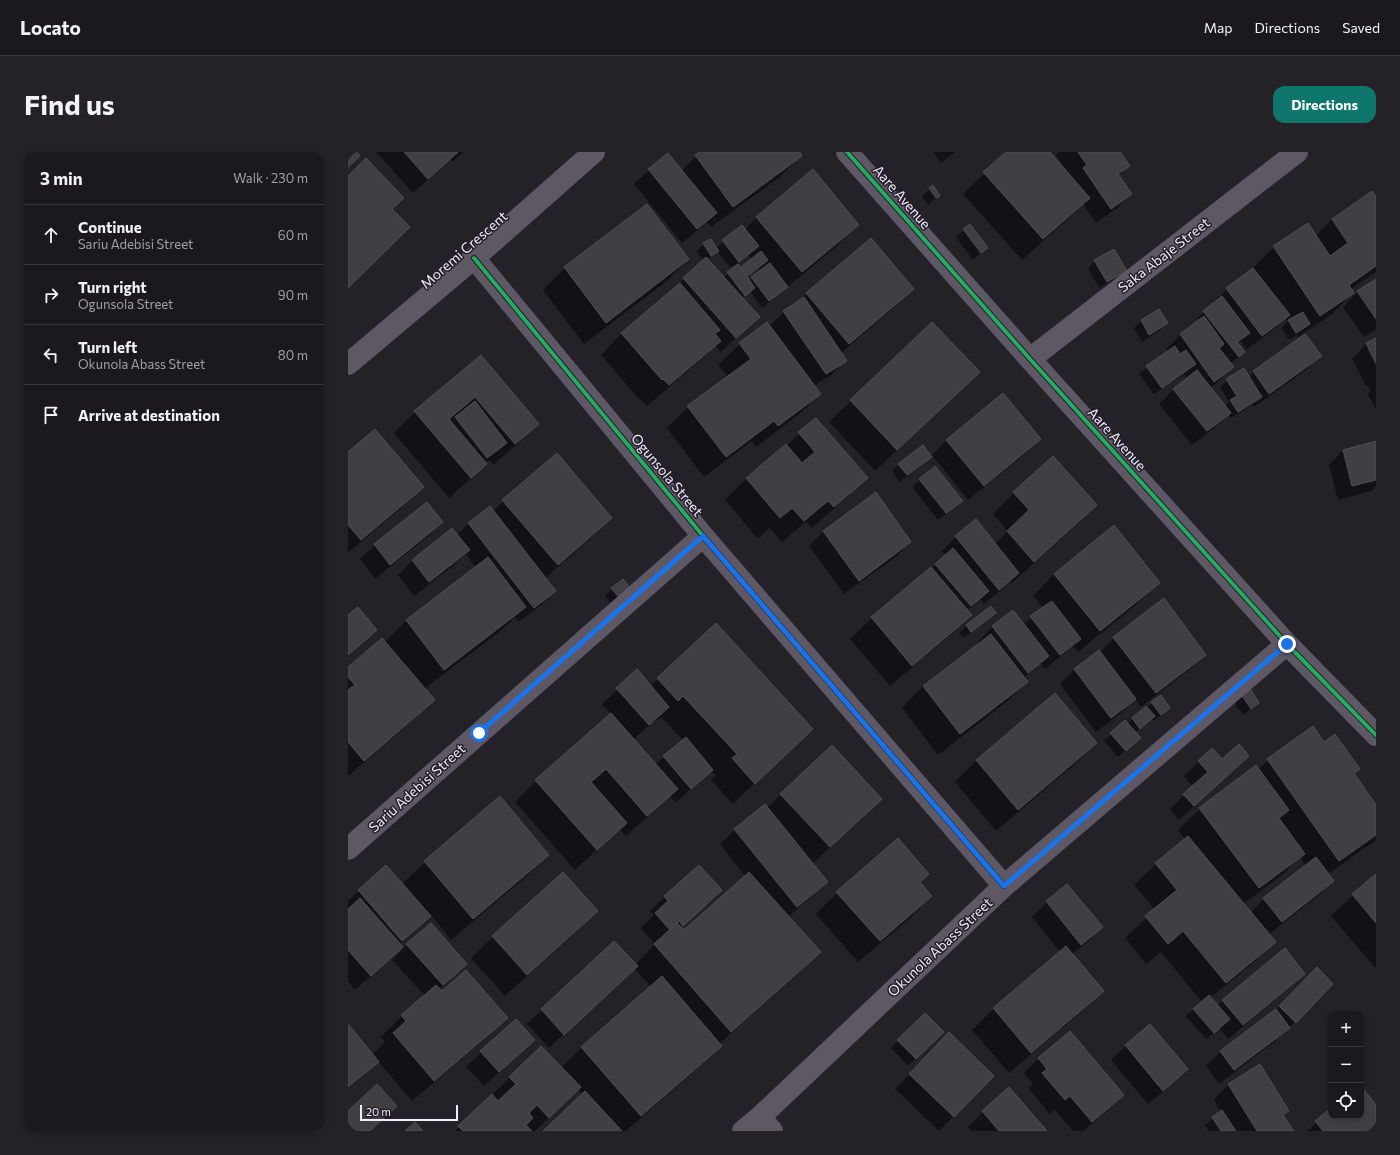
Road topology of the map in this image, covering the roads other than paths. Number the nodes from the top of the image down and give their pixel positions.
1 (594, 152) edge
2 (847, 152) edge
3 (1297, 152) edge
4 (474, 258) junction
5 (1030, 359) junction
6 (348, 364) edge
7 (703, 536) junction
8 (1287, 644) junction
9 (1376, 735) edge
10 (348, 849) edge
11 (1004, 886) junction
12 (766, 1124) edge
13 (743, 1131) edge

1 - 4 street, Moremi Crescent
2 - 5 street, Aare Avenue
3 - 5 street, Saka Abaje Street
4 - 6 street, Moremi Crescent
4 - 7 street, Ogunsola Street
5 - 8 street, Aare Avenue
7 - 10 street, Sariu Adebisi Street
7 - 11 street, Ogunsola Street
8 - 9 street, Aare Avenue
8 - 11 street, Okunola Abass Street
11 - 12 street, Okunola Abass Street
12 - 13 street, Okunola Abass Street

